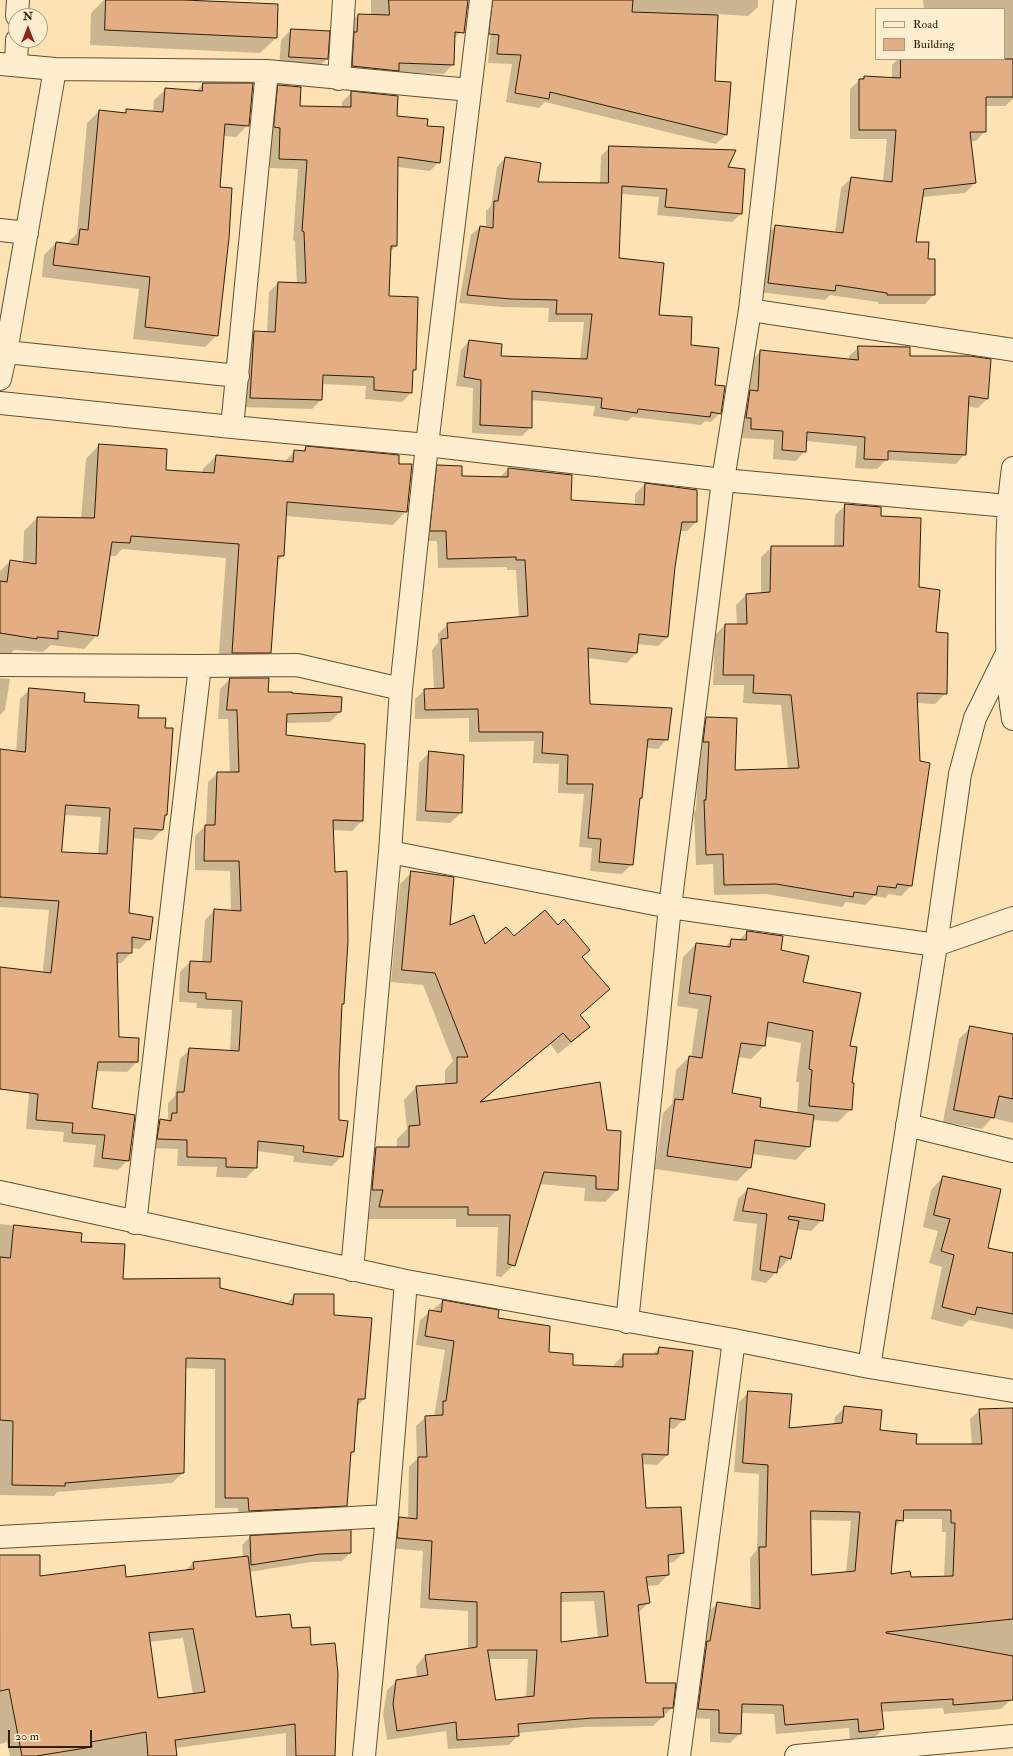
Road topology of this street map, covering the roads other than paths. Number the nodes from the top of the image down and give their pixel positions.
1 (344, 0) edge
2 (481, 0) edge
3 (785, 0) edge
4 (14, 48) edge
5 (8, 65) edge
6 (55, 68) junction
7 (267, 71) junction
8 (339, 79) junction
9 (470, 90) junction
10 (0, 230) edge
11 (27, 233) junction
12 (750, 310) junction
13 (1013, 350) edge
14 (6, 352) junction
15 (238, 376) junction
16 (0, 379) edge
17 (0, 403) edge
18 (232, 427) junction
19 (427, 445) junction
20 (1013, 468) edge
21 (723, 480) junction
22 (1008, 506) junction
23 (1008, 651) junction
24 (0, 665) edge
25 (200, 666) junction
26 (401, 689) junction
27 (1012, 711) edge
28 (390, 852) junction
29 (670, 907) junction
30 (1013, 918) edge
31 (936, 945) junction
32 (907, 1125) junction
33 (1013, 1151) edge
34 (0, 1192) edge
35 (135, 1223) junction
36 (352, 1270) junction
37 (406, 1281) junction
38 (626, 1322) junction
39 (734, 1340) junction
40 (869, 1367) junction
41 (1013, 1391) edge
42 (387, 1516) junction
43 (0, 1537) edge
44 (1013, 1736) edge
45 (364, 1756) edge
46 (679, 1756) edge
47 (796, 1756) edge

1 - 8 street
2 - 9 street
3 - 12 street
4 - 5 street
5 - 6 street
6 - 7 street
6 - 11 street
7 - 8 street
7 - 15 street
8 - 9 street
9 - 19 street
10 - 11 street
11 - 14 street
12 - 13 street
12 - 21 street
14 - 15 street
14 - 16 street
15 - 18 street
17 - 18 street
18 - 19 street
19 - 21 street
19 - 26 street
20 - 22 street
21 - 22 street
21 - 29 street
22 - 23 street
23 - 27 street
23 - 31 street
24 - 25 street
25 - 26 street
25 - 35 street
26 - 28 street
28 - 29 street
28 - 36 street
29 - 31 street
29 - 38 street
30 - 31 street
31 - 32 street
32 - 33 street
32 - 40 street
34 - 35 street
35 - 36 street
36 - 37 street
37 - 38 street
37 - 42 street
38 - 39 street
39 - 40 street
39 - 46 street
40 - 41 street
42 - 43 street
42 - 45 street
44 - 47 street

